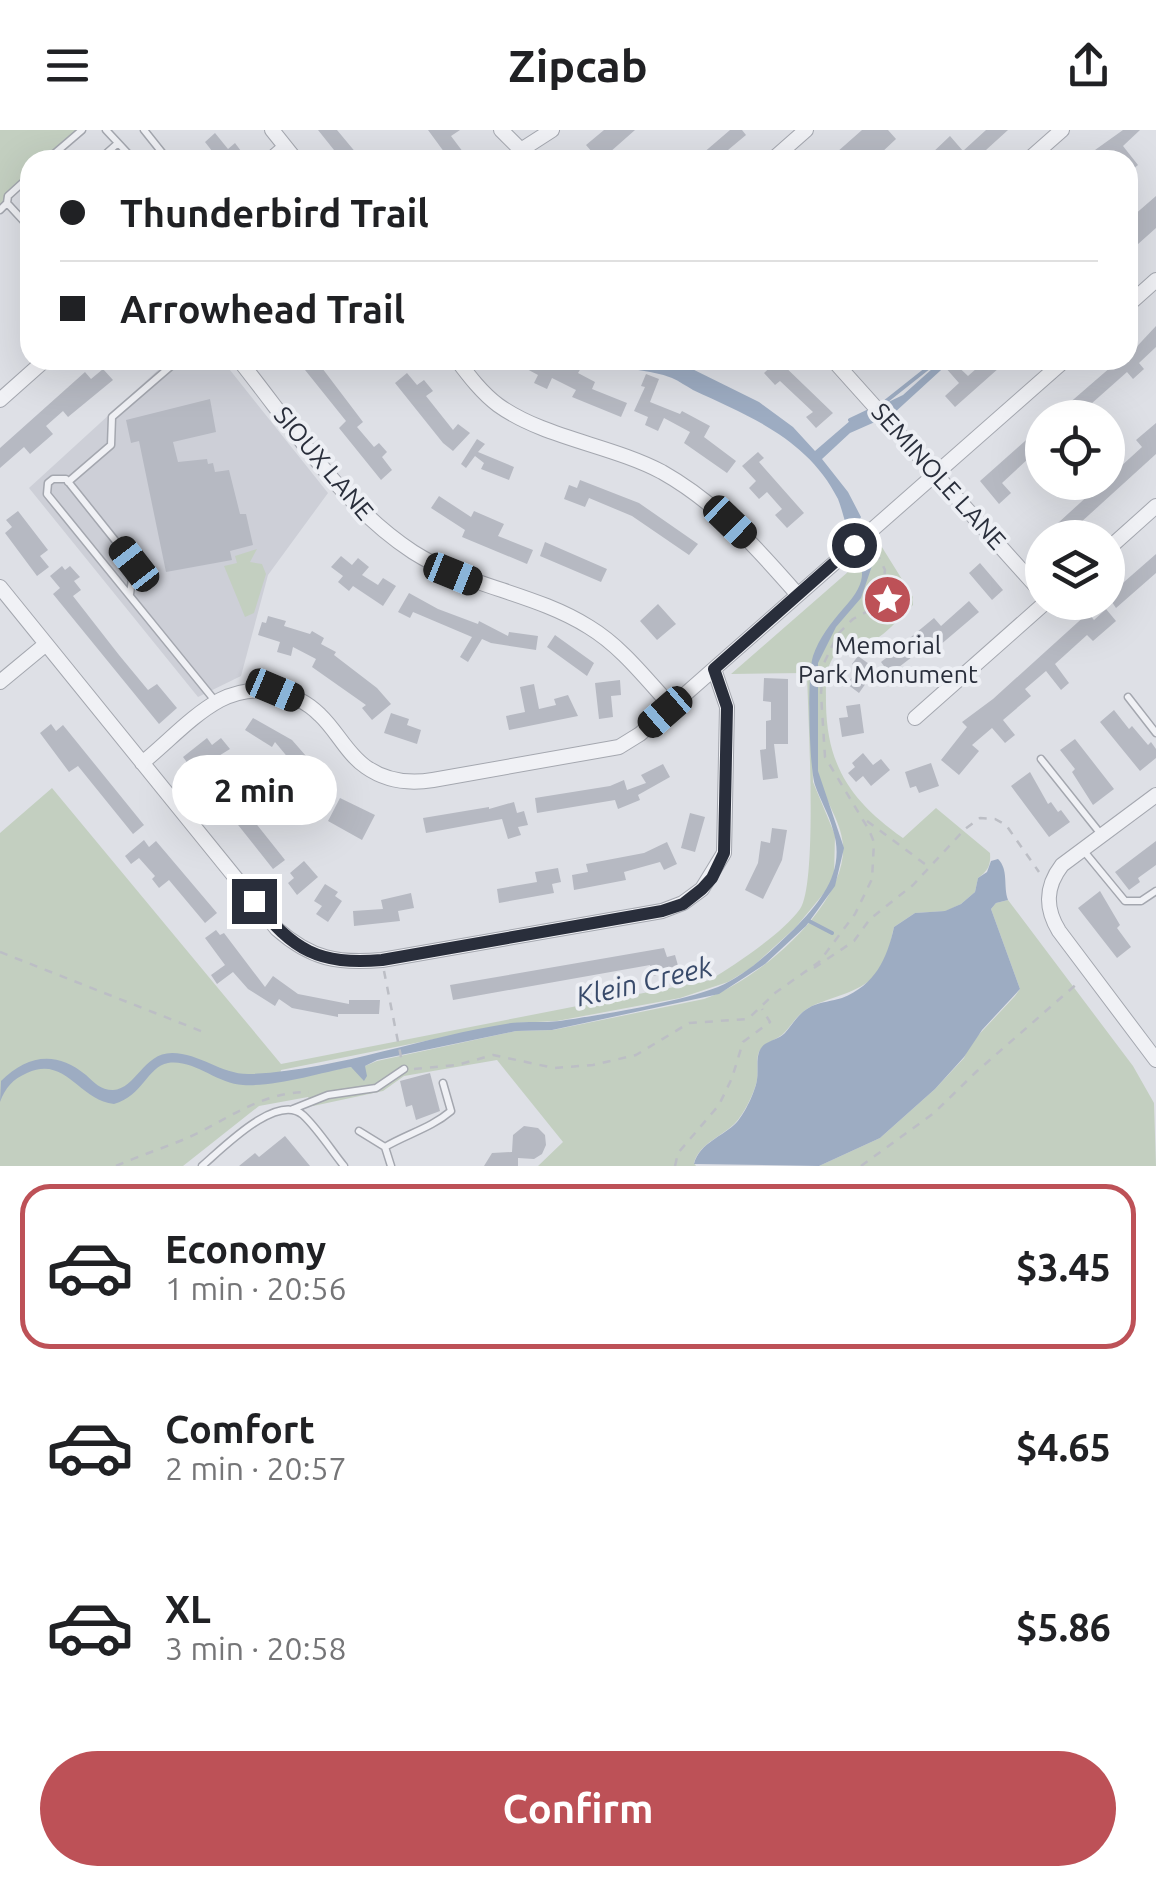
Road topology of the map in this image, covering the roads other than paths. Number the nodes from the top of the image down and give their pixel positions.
1 (82, 130) edge
2 (106, 130) edge
3 (144, 130) edge
4 (272, 130) edge
5 (501, 130) edge
6 (552, 130) edge
7 (806, 130) edge
8 (1062, 130) edge
9 (118, 143) junction
10 (286, 146) junction
11 (59, 150) edge
12 (110, 150) edge
13 (125, 150) edge
14 (160, 150) edge
15 (281, 150) edge
16 (289, 150) edge
17 (518, 150) edge
18 (527, 150) edge
19 (783, 150) edge
20 (1039, 150) edge
21 (20, 185) edge
22 (7, 202) junction
23 (0, 210) edge
24 (20, 217) edge
25 (34, 370) edge
26 (166, 370) edge
27 (247, 370) edge
28 (464, 370) edge
29 (842, 370) edge
30 (1054, 370) edge
31 (0, 400) edge
32 (937, 473) junction
33 (68, 482) junction
34 (1156, 506) edge
35 (1125, 534) edge
36 (1025, 574) edge
37 (0, 587) edge
38 (130, 594) junction
39 (798, 595) junction
40 (1026, 620) edge
41 (46, 644) junction
42 (714, 669) junction
43 (0, 682) edge
44 (1128, 697) dead end
45 (217, 702) junction
46 (672, 706) junction
47 (915, 718) dead end
48 (1156, 733) edge
49 (1040, 759) dead end
50 (142, 764) junction
51 (1156, 796) edge
52 (1100, 834) junction
53 (1082, 849) junction
54 (1156, 891) edge
55 (1156, 1060) edge
56 (403, 1065) road end
57 (443, 1083) dead end
58 (293, 1109) junction
59 (359, 1131) dead end
60 (385, 1147) junction
61 (202, 1166) edge
62 (344, 1166) edge
63 (391, 1166) edge

1 - 11 lane
2 - 9 lane
3 - 14 lane
4 - 10 street
5 - 17 street
6 - 18 street
7 - 19 street
8 - 20 street
9 - 12 lane
9 - 13 lane
10 - 15 street
10 - 16 street
21 - 22 lane
22 - 23 lane
22 - 24 lane
25 - 31 street
26 - 33 lane
27 - 46 street, SIOUX LANE
28 - 39 street
29 - 32 street, SEMINOLE LANE
30 - 32 street
32 - 36 street, SEMINOLE LANE
32 - 39 street
33 - 38 lane
33 - 38 lane
34 - 35 street
37 - 41 street
38 - 45 lane
39 - 42 street
40 - 47 street
41 - 43 street
41 - 50 street
42 - 46 street
42 - 50 street
44 - 48 lane
45 - 46 street
45 - 50 street
49 - 52 lane
51 - 52 street
52 - 53 street
53 - 54 lane
53 - 55 street
56 - 58 lane
57 - 60 lane
58 - 61 lane
58 - 62 lane
59 - 60 lane
60 - 63 lane

